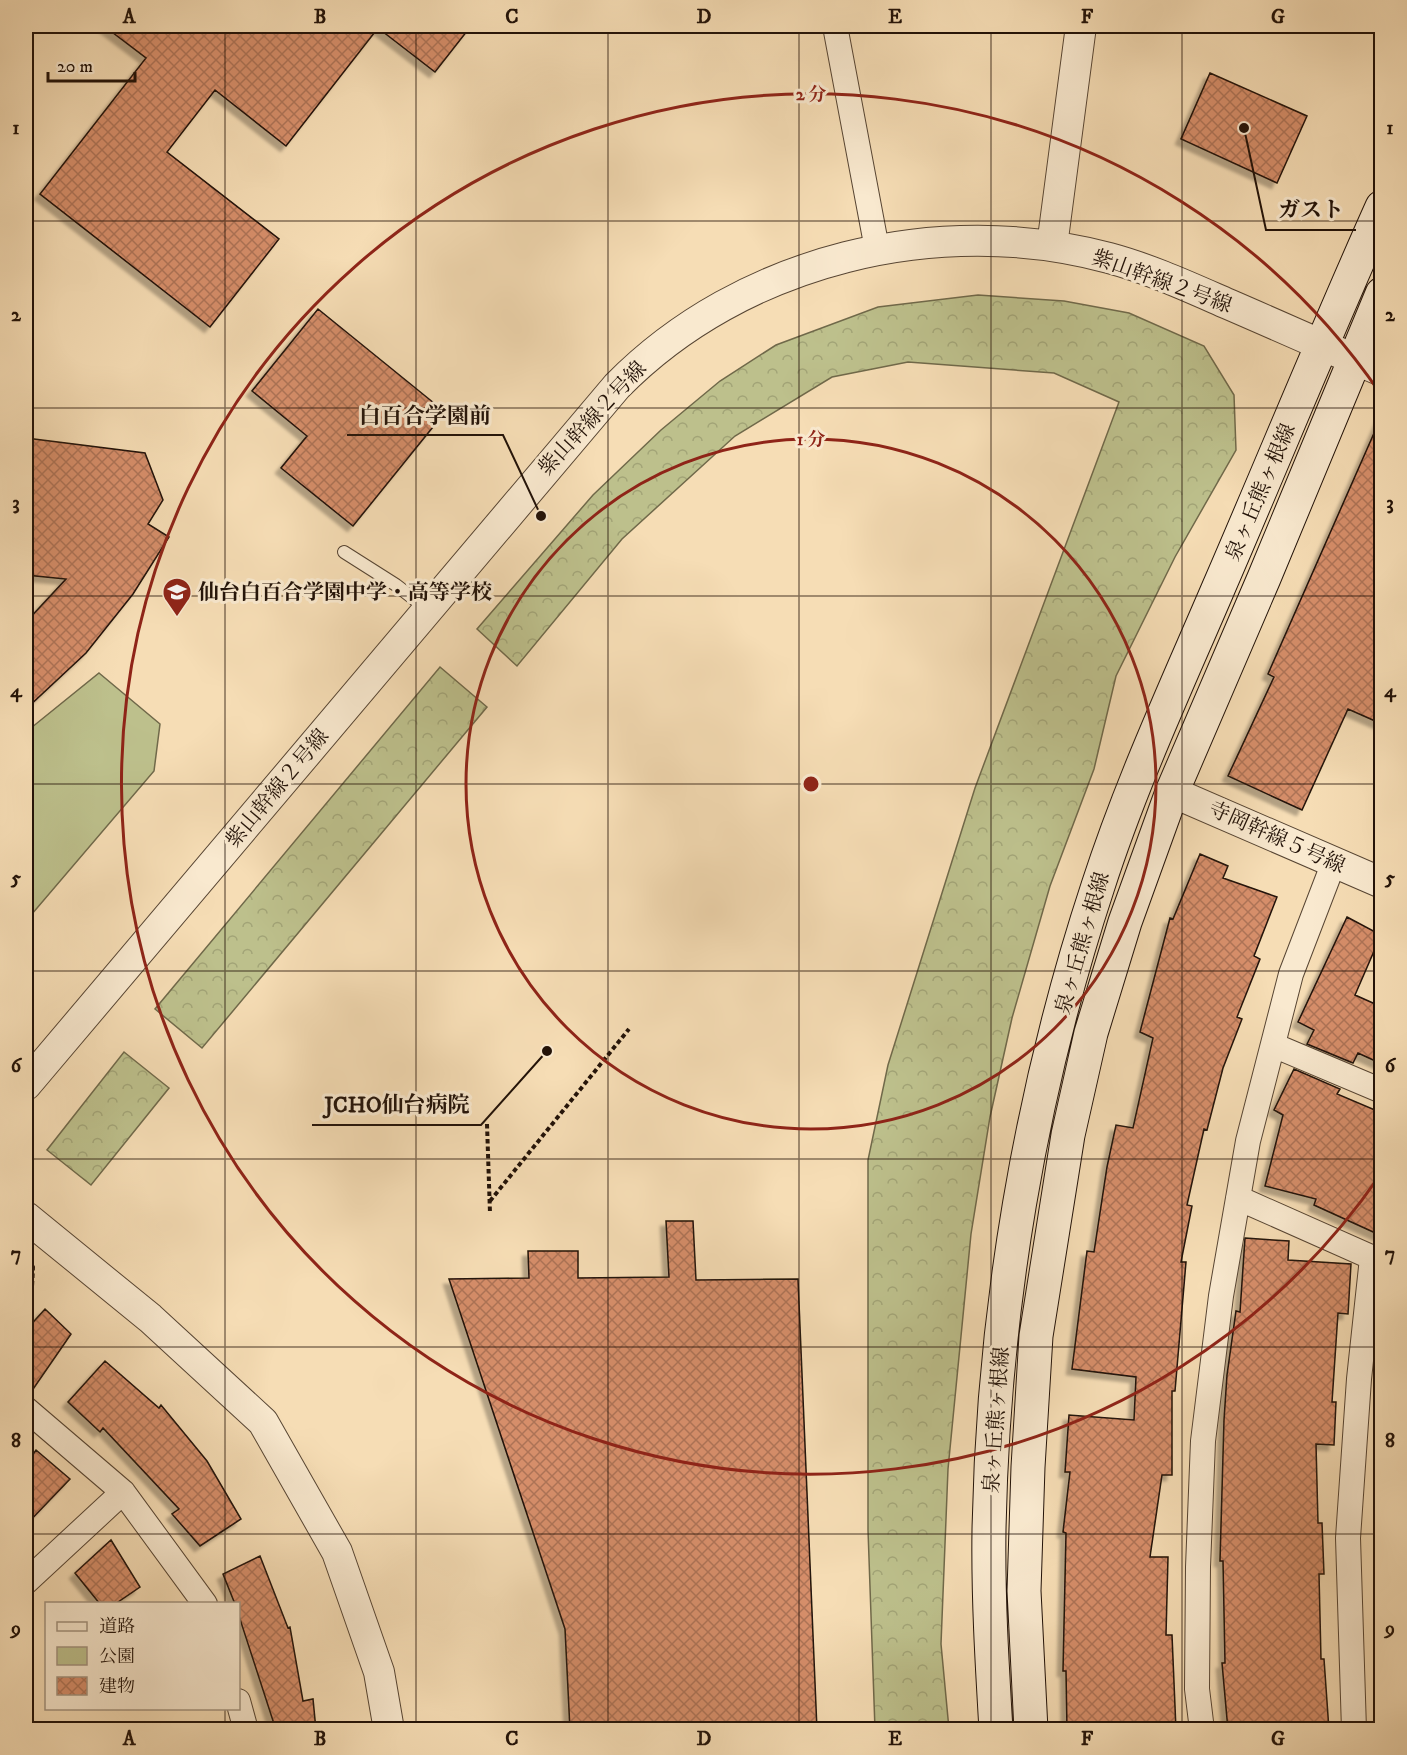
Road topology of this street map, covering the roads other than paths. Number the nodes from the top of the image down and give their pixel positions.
1 (835, 26) edge
2 (1081, 26) edge
3 (1382, 207) edge
4 (1052, 246) junction
5 (876, 249) junction
6 (1382, 294) edge
7 (1322, 345) junction
8 (1369, 366) edge
9 (344, 552) dead end
10 (427, 609) junction
11 (1172, 792) junction
12 (1334, 862) junction
13 (1382, 883) edge
14 (1273, 1045) junction
15 (26, 1085) edge
16 (1382, 1091) edge
17 (1238, 1198) junction
18 (26, 1217) edge
19 (1377, 1260) edge
20 (26, 1409) edge
21 (123, 1492) junction
22 (26, 1582) edge
23 (204, 1602) edge
24 (240, 1708) edge
25 (246, 1729) edge
26 (389, 1730) edge
27 (996, 1730) edge
28 (1030, 1730) edge
29 (1202, 1730) edge
30 (1354, 1730) edge

1 - 5 street
2 - 4 street
3 - 7 main road, 泉ヶ丘熊ヶ根線
4 - 5 street, 紫山幹線２号線
4 - 7 street, 紫山幹線２号線
5 - 10 street, 紫山幹線２号線
6 - 8 main road, 泉ヶ丘熊ヶ根線
7 - 8 street, 紫山幹線２号線
7 - 27 main road, 泉ヶ丘熊ヶ根線
8 - 11 main road, 泉ヶ丘熊ヶ根線
9 - 10 lane
10 - 15 street, 紫山幹線２号線
11 - 12 street, 寺岡幹線５号線
11 - 28 main road, 泉ヶ丘熊ヶ根線
12 - 13 street, 寺岡幹線５号線
12 - 14 street
14 - 16 street
14 - 17 street
17 - 19 street
17 - 29 street
18 - 26 street
19 - 30 street
20 - 21 street
21 - 22 street
21 - 23 street
24 - 25 street

